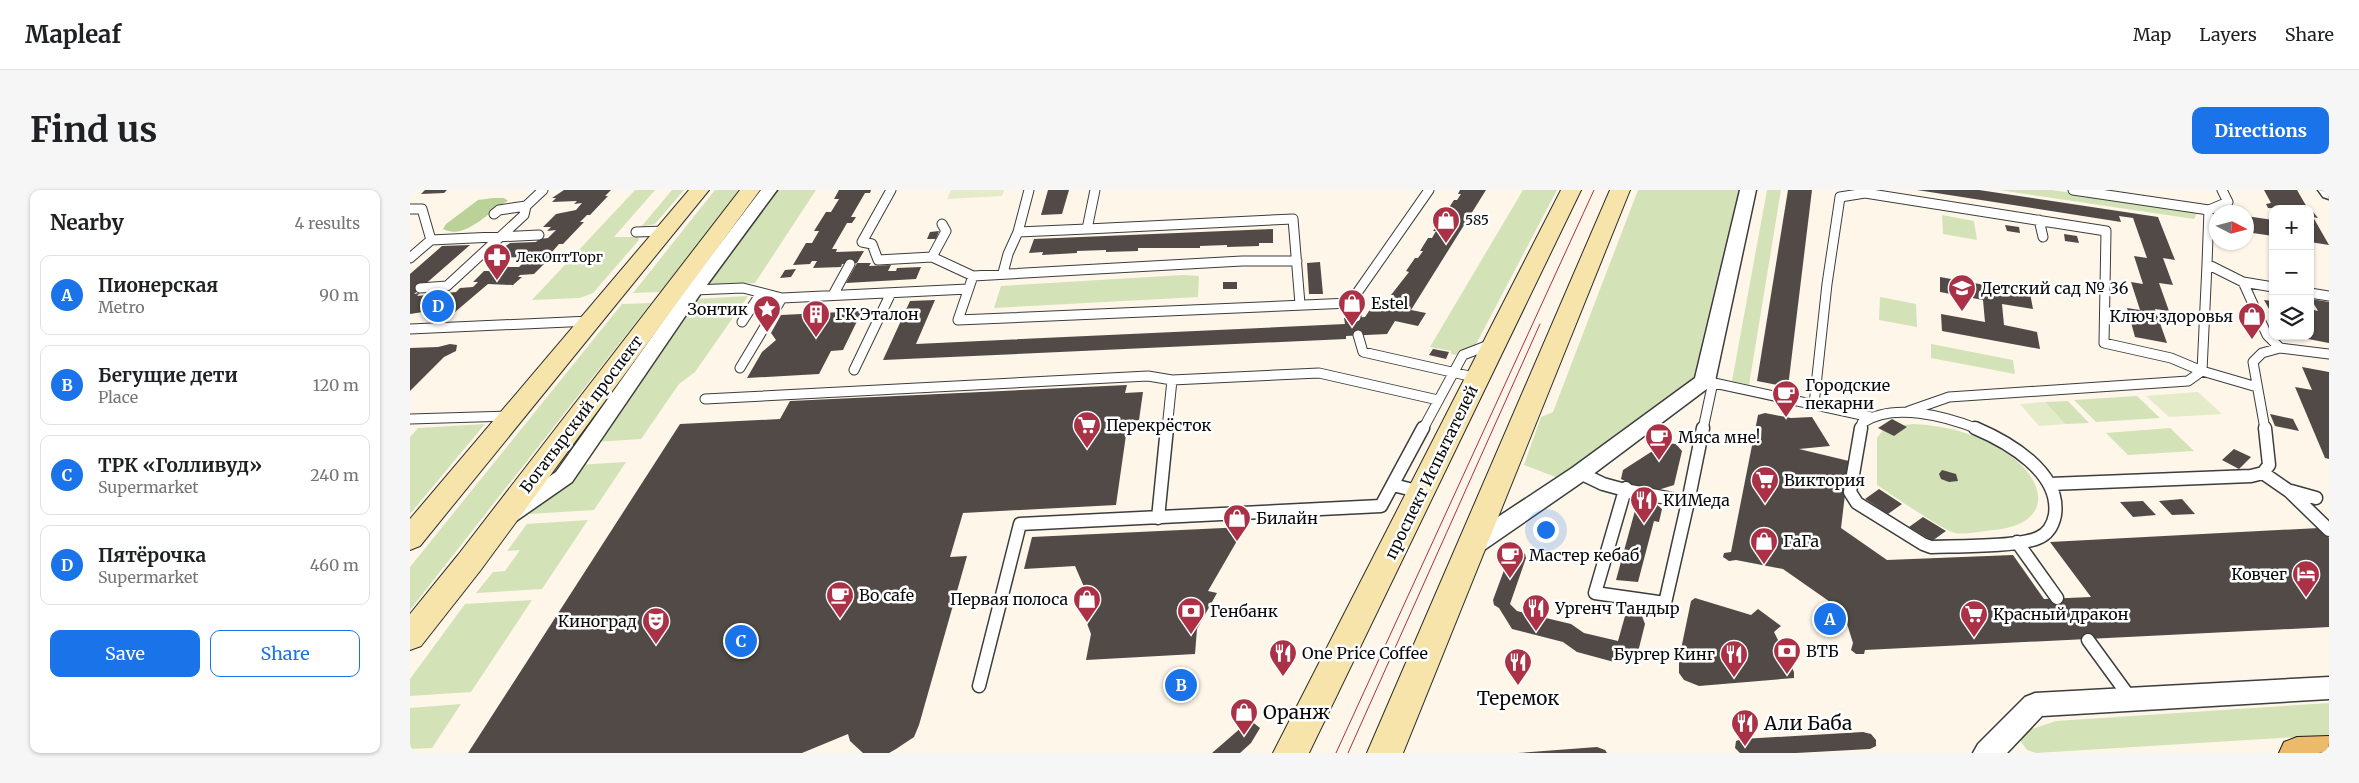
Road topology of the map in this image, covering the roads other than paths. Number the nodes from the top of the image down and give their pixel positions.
1 (544, 190) edge
2 (699, 190) edge
3 (750, 190) edge
4 (769, 190) edge
5 (891, 190) edge
6 (1029, 190) edge
7 (1095, 190) edge
8 (1429, 190) edge
9 (1571, 190) edge
10 (1620, 190) edge
11 (1748, 190) edge
12 (2073, 190) edge
13 (2222, 190) edge
14 (2326, 190) edge
15 (1865, 192) edge
16 (2128, 194) edge
17 (2329, 194) edge
18 (2221, 205) edge
19 (526, 206) junction
20 (410, 209) edge
21 (2209, 210) joint
22 (494, 214) dead end
23 (2039, 220) junction
24 (942, 224) dead end
25 (478, 229) dead end
26 (1087, 229) junction
27 (665, 231) junction
28 (636, 232) dead end
29 (1018, 232) junction
30 (539, 235) dead end
31 (2043, 236) dead end
32 (499, 237) junction
33 (468, 238) junction
34 (431, 240) junction
35 (862, 242) junction
36 (857, 252) dead end
37 (932, 257) junction
38 (410, 258) edge
39 (1297, 261) junction
40 (850, 264) dead end
41 (2207, 264) junction
42 (1003, 273) junction
43 (973, 276) junction
44 (2243, 282) junction
45 (2269, 286) edge
46 (420, 288) dead end
47 (968, 289) junction
48 (694, 290) junction
49 (761, 293) junction
50 (891, 293) junction
51 (2314, 294) edge
52 (833, 295) junction
53 (2329, 296) edge
54 (782, 298) junction
55 (1350, 303) junction
56 (1300, 304) junction
57 (1356, 317) dead end
58 (590, 321) junction
59 (742, 322) dead end
60 (410, 329) edge
61 (1358, 335) dead end
62 (2280, 348) junction
63 (2329, 354) edge
64 (740, 368) dead end
65 (854, 370) dead end
66 (2202, 371) junction
67 (1466, 375) junction
68 (1172, 380) junction
69 (1709, 382) junction
70 (2256, 387) junction
71 (705, 400) dead end
72 (1438, 400) junction
73 (1814, 404) junction
74 (1902, 413) junction
75 (510, 416) junction
76 (1870, 416) junction
77 (410, 419) edge
78 (1580, 473) junction
79 (2263, 473) junction
80 (2050, 484) junction
81 (1407, 488) junction
82 (1626, 488) junction
83 (2289, 491) junction
84 (2316, 501) dead end
85 (1688, 502) junction
86 (1158, 518) junction
87 (501, 520) junction
88 (2329, 530) edge
89 (410, 539) edge
90 (2017, 542) junction
91 (1472, 546) junction
92 (2057, 598) dead end
93 (410, 637) edge
94 (2088, 640) dead end
95 (979, 686) dead end
96 (2329, 688) edge
97 (2131, 699) junction
98 (2329, 751) edge
99 (1291, 753) edge
100 (1385, 753) edge
101 (1988, 753) edge
102 (2297, 753) edge

1 - 19 lane
2 - 27 main road
3 - 87 main road, Богатырский проспект
4 - 48 street
5 - 35 lane
6 - 29 lane
7 - 26 lane
8 - 55 lane
9 - 67 main road, проспект Испытателей
10 - 91 main road
11 - 69 street
12 - 16 lane
13 - 18 lane
14 - 17 street
15 - 23 lane
15 - 73 lane
16 - 21 lane
19 - 22 lane
19 - 32 lane
20 - 34 lane
21 - 41 lane
23 - 31 lane
23 - 66 lane
24 - 37 lane
25 - 33 lane
26 - 29 lane
26 - 39 lane
27 - 28 lane
27 - 58 main road
29 - 42 lane
30 - 32 lane
32 - 33 lane
32 - 46 lane
33 - 34 lane
34 - 38 lane
35 - 36 lane
35 - 37 lane
37 - 43 lane
39 - 42 lane
39 - 56 lane
40 - 52 lane
41 - 44 lane
41 - 66 lane
42 - 43 lane
43 - 47 lane
44 - 45 lane
44 - 62 lane
47 - 50 lane
47 - 56 lane
48 - 49 lane
48 - 87 street
49 - 54 lane
49 - 59 lane
50 - 52 lane
50 - 65 lane
51 - 53 lane
52 - 54 lane
54 - 64 lane
55 - 56 lane
55 - 57 lane
58 - 60 lane
58 - 75 main road
61 - 67 lane
62 - 63 lane
62 - 70 lane
66 - 70 lane
66 - 74 lane
67 - 72 lane
67 - 81 main road, проспект Испытателей
68 - 71 lane
68 - 72 lane
68 - 86 lane
69 - 73 lane
69 - 78 street
69 - 85 lane
70 - 79 lane
72 - 81 lane
73 - 76 lane
74 - 76 lane
74 - 80 lane
75 - 77 lane
75 - 89 main road
76 - 90 lane
78 - 82 lane
78 - 91 street
79 - 80 lane
79 - 83 lane
80 - 90 lane
81 - 86 lane
81 - 99 main road, проспект Испытателей
82 - 85 lane
82 - 85 lane
83 - 84 lane
83 - 88 lane
86 - 95 lane
87 - 93 main road, Богатырский проспект
90 - 92 lane
91 - 100 main road
94 - 97 lane
96 - 97 street
97 - 101 street
98 - 102 main road

